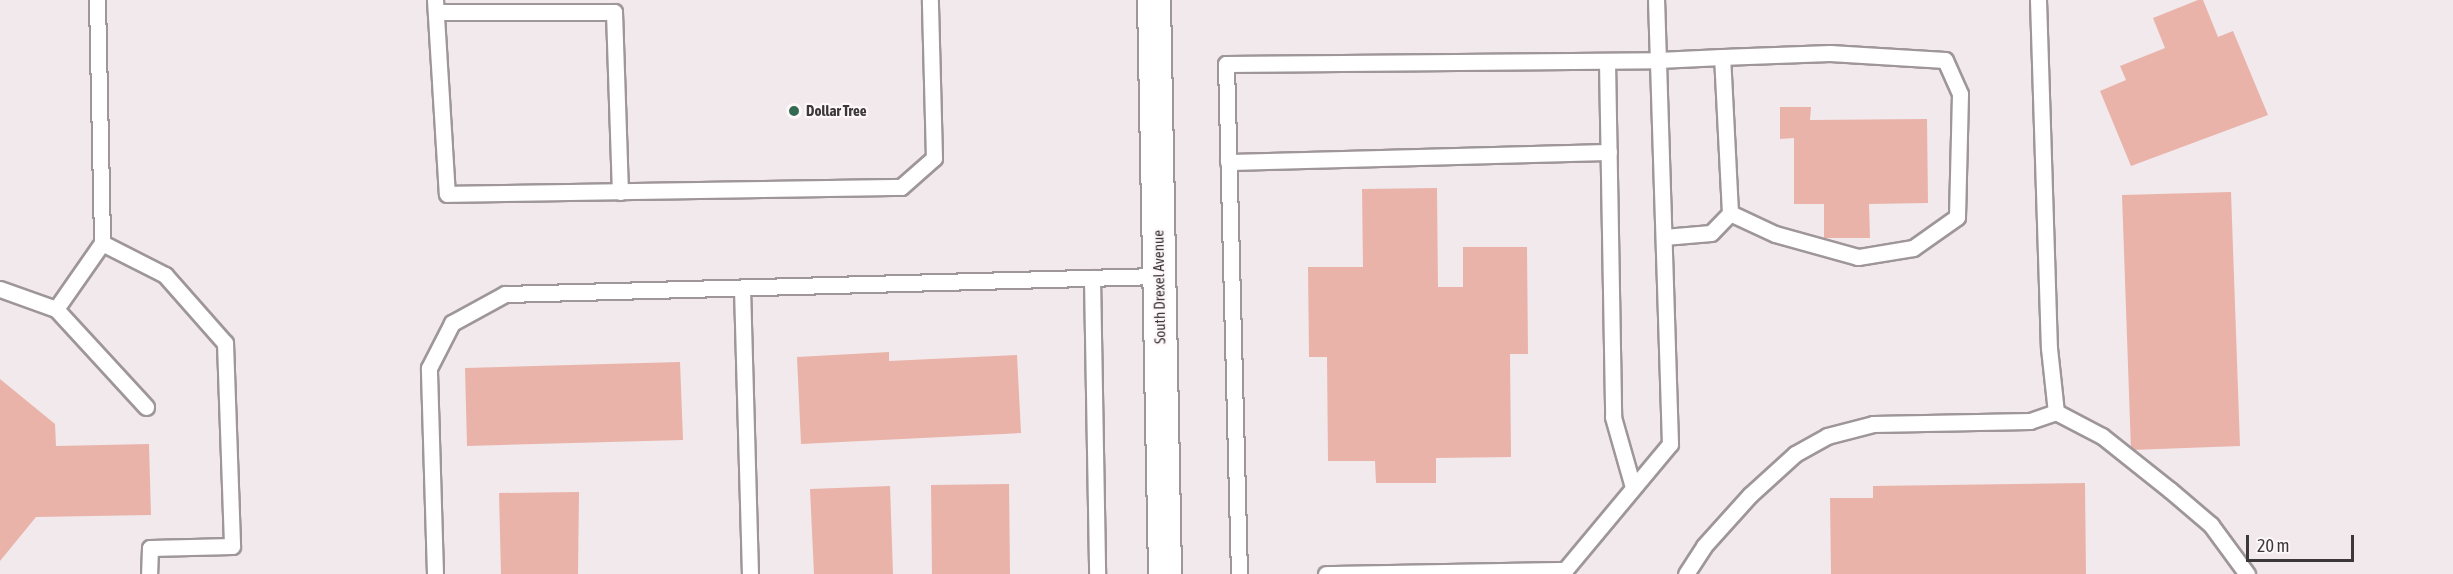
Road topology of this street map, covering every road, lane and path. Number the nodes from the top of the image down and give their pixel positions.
1 (97, 0) edge
2 (930, 0) edge
3 (1154, 0) edge
4 (1656, 0) edge
5 (2038, 0) edge
6 (436, 6) edge
7 (1722, 57) junction
8 (1658, 60) junction
9 (1607, 61) junction
10 (1609, 152) junction
11 (1228, 162) junction
12 (620, 192) junction
13 (1730, 213) junction
14 (1664, 237) junction
15 (102, 243) junction
16 (1159, 276) junction
17 (1092, 278) junction
18 (742, 288) junction
19 (0, 289) edge
20 (56, 309) junction
21 (146, 407) dead end
22 (2056, 412) junction
23 (1633, 488) junction
24 (149, 574) edge
25 (435, 574) edge
26 (750, 574) edge
27 (1096, 574) edge
28 (1165, 574) edge
29 (1239, 574) edge
30 (1326, 574) edge
31 (1686, 574) edge
32 (2247, 574) edge

1 - 15 lane
2 - 12 lane
3 - 16 street, South Drexel Avenue
4 - 8 lane
5 - 22 lane
6 - 12 lane
6 - 12 lane
7 - 8 lane
7 - 13 lane
7 - 13 lane
8 - 9 lane
8 - 14 lane
9 - 10 lane
9 - 11 lane
10 - 11 lane
10 - 23 lane
11 - 29 lane
13 - 14 lane
14 - 23 lane
15 - 20 lane
15 - 24 lane
16 - 17 lane
16 - 28 street, South Drexel Avenue
17 - 18 lane
17 - 27 lane
18 - 25 lane
18 - 26 lane
19 - 20 lane
20 - 21 lane
22 - 31 lane
22 - 32 lane
23 - 30 lane

